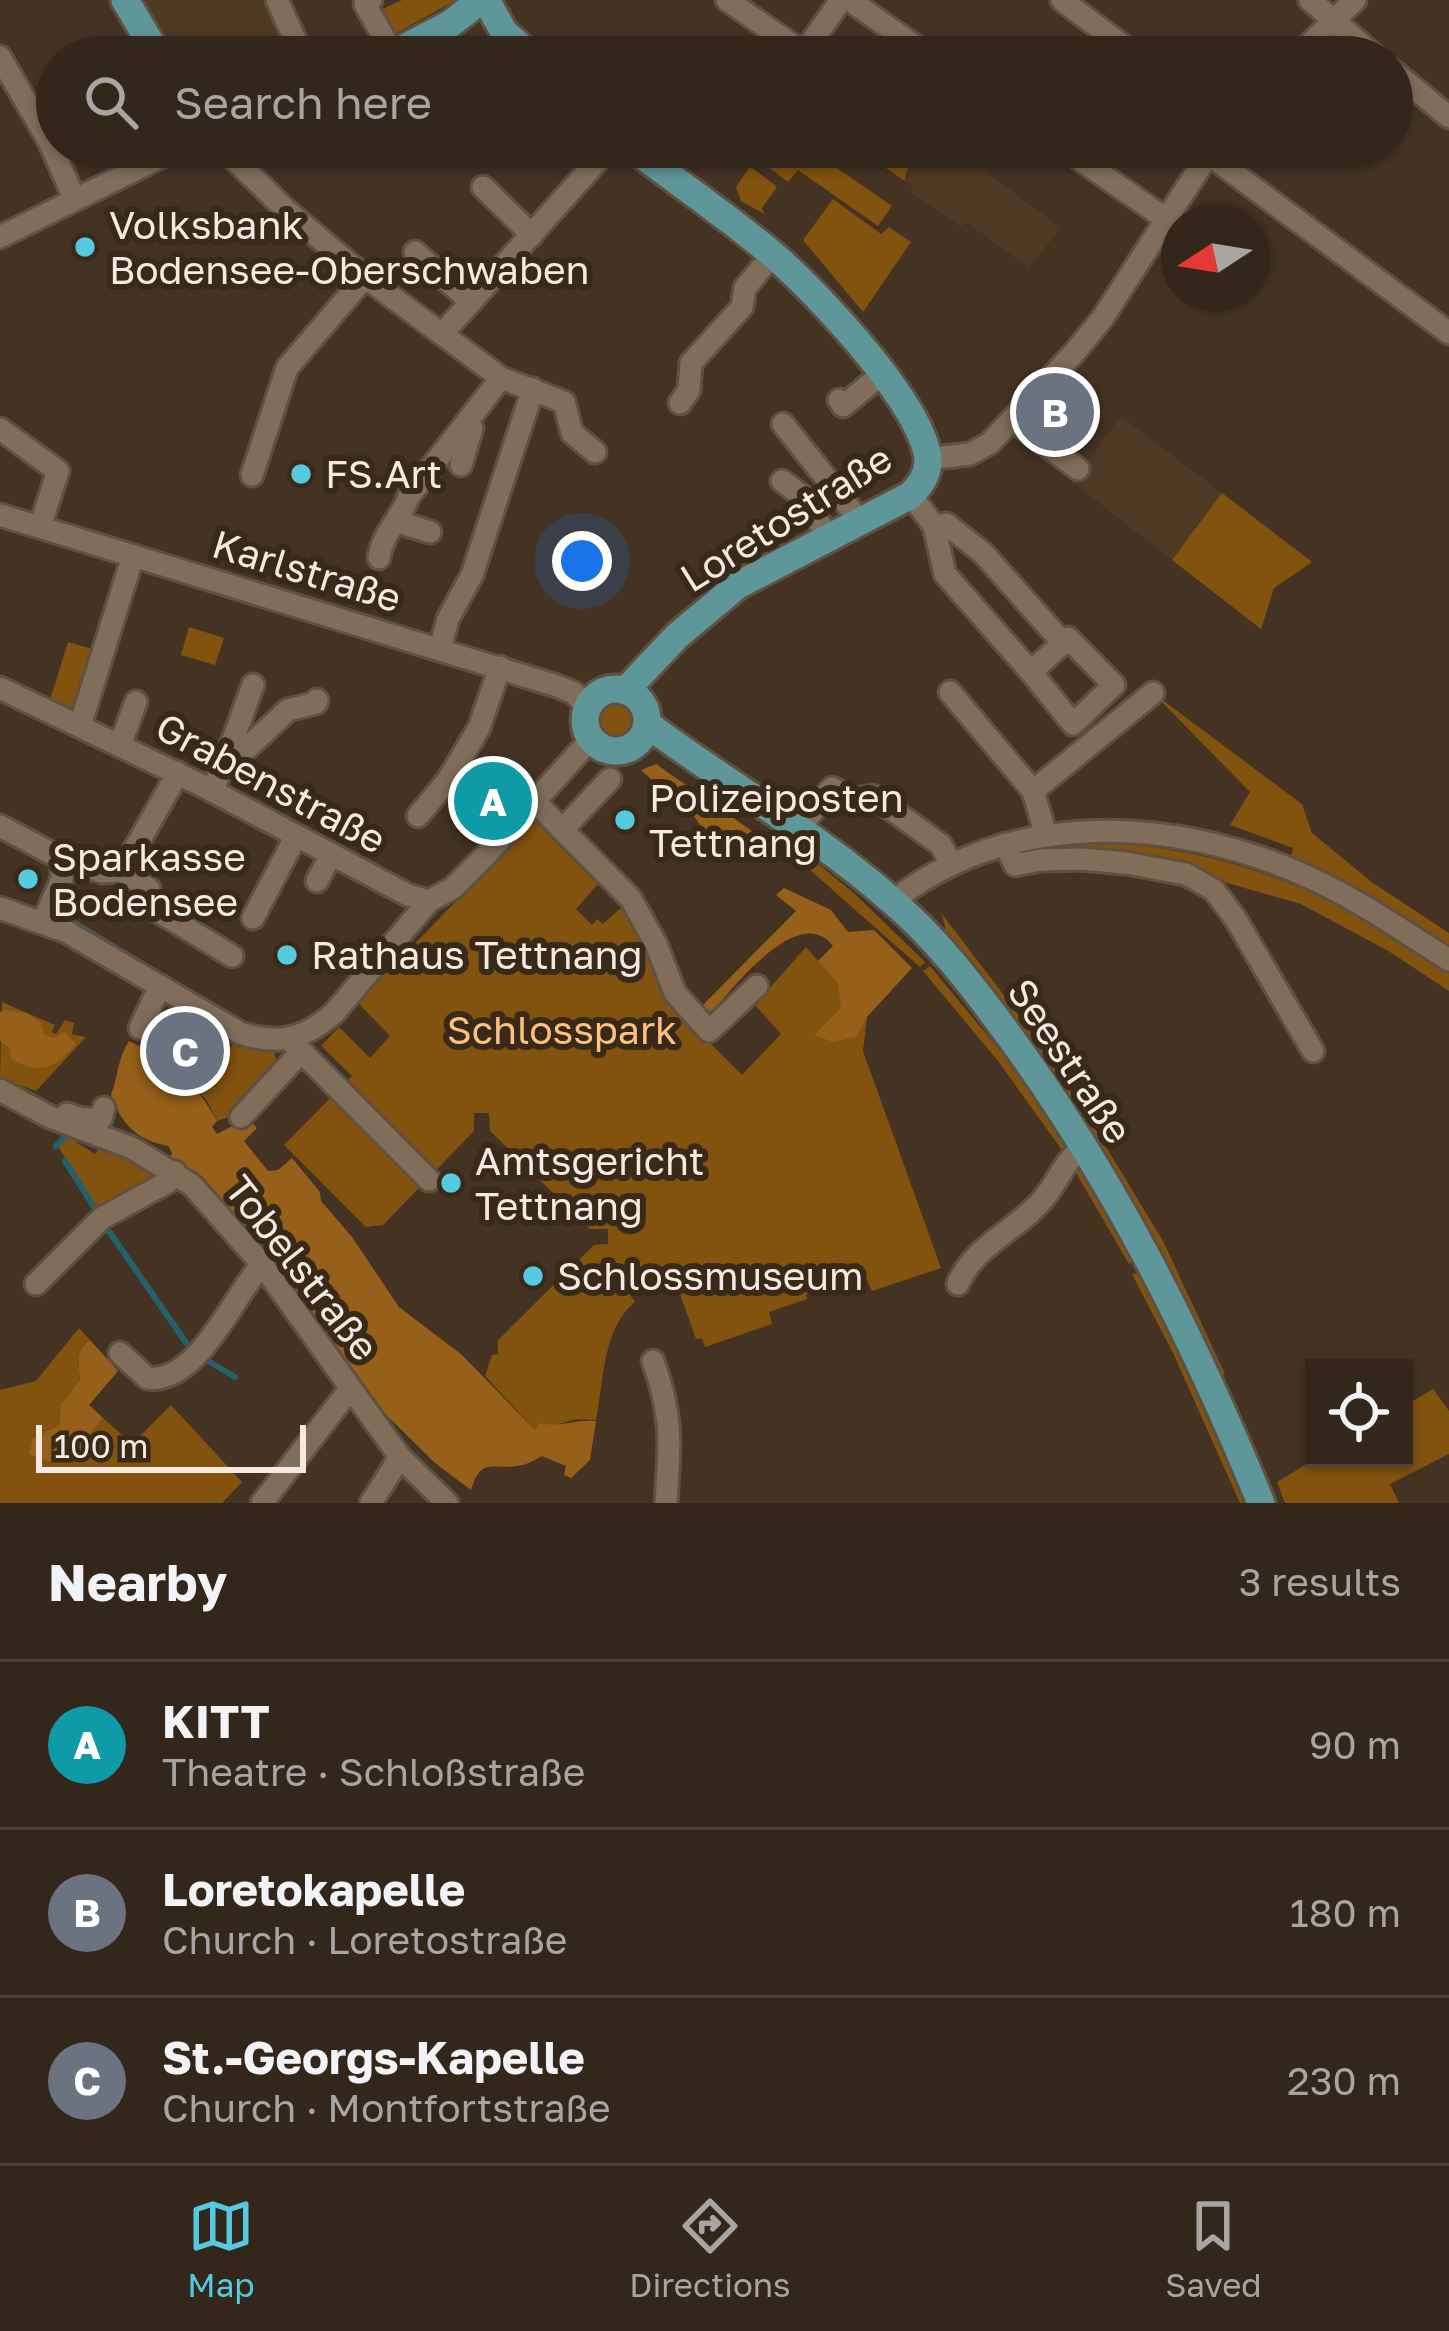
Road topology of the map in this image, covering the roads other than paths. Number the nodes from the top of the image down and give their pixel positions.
1 (124, 0) edge
2 (277, 0) edge
3 (371, 0) edge
4 (483, 0) edge
5 (727, 0) edge
6 (753, 0) edge
7 (845, 0) edge
8 (1062, 0) edge
9 (1310, 0) edge
10 (1355, 0) edge
11 (1333, 22) junction
12 (769, 29) junction
13 (146, 36) edge
14 (293, 36) edge
15 (380, 36) edge
16 (446, 36) edge
17 (508, 36) edge
18 (778, 36) edge
19 (817, 36) edge
20 (900, 36) edge
21 (1110, 36) edge
22 (1318, 36) edge
23 (1350, 36) edge
24 (0, 57) edge
25 (1413, 87) edge
26 (1449, 117) edge
27 (36, 119) edge
28 (61, 168) edge
29 (138, 168) edge
30 (244, 168) edge
31 (591, 168) edge
32 (660, 168) edge
33 (1092, 168) edge
34 (1199, 168) edge
35 (1234, 168) edge
36 (483, 187) dead end
37 (74, 199) junction
38 (1176, 204) edge
39 (1161, 216) edge
40 (1161, 227) edge
41 (1, 235) edge
42 (532, 235) junction
43 (415, 252) dead end
44 (773, 254) junction
45 (365, 277) junction
46 (471, 302) junction
47 (1449, 333) edge
48 (442, 334) junction
49 (882, 374) junction
50 (501, 378) junction
51 (533, 389) junction
52 (839, 400) dead end
53 (680, 404) dead end
54 (477, 410) junction
55 (1012, 419) junction
56 (783, 424) dead end
57 (0, 429) edge
58 (595, 452) dead end
59 (928, 459) junction
60 (461, 466) dead end
61 (1078, 469) dead end
62 (252, 476) dead end
63 (782, 481) dead end
64 (911, 494) junction
65 (0, 515) edge
66 (398, 522) junction
67 (860, 522) junction
68 (934, 526) junction
69 (40, 527) junction
70 (430, 532) dead end
71 (829, 538) junction
72 (134, 556) junction
73 (380, 558) dead end
74 (1063, 643) junction
75 (440, 649) junction
76 (500, 668) junction
77 (1030, 672) junction
78 (253, 685) dead end
79 (0, 688) edge
80 (950, 692) dead end
81 (1153, 693) dead end
82 (317, 700) dead end
83 (136, 702) dead end
84 (636, 704) junction
85 (587, 707) junction
86 (100, 735) junction
87 (591, 740) junction
88 (629, 748) junction
89 (226, 759) junction
90 (694, 761) junction
91 (178, 773) junction
92 (610, 779) dead end
93 (1033, 790) junction
94 (212, 791) junction
95 (534, 801) junction
96 (418, 816) dead end
97 (0, 826) edge
98 (564, 828) junction
99 (799, 828) junction
100 (1046, 835) junction
101 (296, 836) junction
102 (1005, 844) junction
103 (331, 855) junction
104 (62, 859) junction
105 (951, 865) junction
106 (122, 871) junction
107 (317, 880) dead end
108 (429, 901) junction
109 (893, 902) junction
110 (0, 908) edge
111 (253, 918) dead end
112 (43, 922) junction
113 (232, 956) dead end
114 (1449, 960) edge
115 (160, 986) junction
116 (757, 986) dead end
117 (140, 1028) dead end
118 (295, 1046) junction
119 (1312, 1052) dead end
120 (0, 1090) edge
121 (104, 1108) dead end
122 (50, 1117) junction
123 (241, 1117) dead end
124 (1084, 1146) junction
125 (175, 1172) junction
126 (429, 1180) dead end
127 (262, 1264) junction
128 (36, 1284) dead end
129 (958, 1284) dead end
130 (120, 1353) dead end
131 (652, 1361) dead end
132 (350, 1389) junction
133 (400, 1457) junction
134 (262, 1503) edge
135 (370, 1503) edge
136 (447, 1503) edge
137 (666, 1503) edge
138 (1261, 1503) edge

1 - 13 main road
2 - 14 street
3 - 15 street
4 - 16 main road
4 - 17 main road
5 - 12 street
6 - 12 street
7 - 19 street
7 - 20 street
8 - 21 street
9 - 11 street
10 - 11 street
11 - 22 street
11 - 23 street
12 - 18 street
24 - 27 street
25 - 26 street
28 - 37 street
29 - 37 street
30 - 45 street
31 - 42 street
32 - 44 main road
33 - 39 street
34 - 38 street, Loretostraße
35 - 47 street
36 - 42 street
37 - 41 street
40 - 55 street, Loretostraße
42 - 46 street
43 - 46 street
44 - 49 main road
44 - 53 street
45 - 48 street
45 - 62 street
46 - 48 street
48 - 50 street
49 - 52 street
49 - 59 main road
50 - 51 street
50 - 54 street
51 - 58 street
51 - 75 street
54 - 60 street
54 - 66 street
55 - 59 street, Loretostraße
55 - 61 street
56 - 67 street
57 - 69 street
59 - 64 main road, Loretostraße
63 - 71 street
64 - 67 main road, Loretostraße
64 - 68 street
65 - 69 street, Karlstraße
66 - 70 street
66 - 73 street
67 - 71 main road, Loretostraße
68 - 74 street
68 - 77 street
69 - 72 street, Karlstraße
71 - 84 main road, Loretostraße
72 - 75 street, Karlstraße
72 - 86 street
74 - 77 street
74 - 77 street
75 - 76 street, Karlstraße
76 - 85 street, Karlstraße
76 - 96 street
78 - 89 street
79 - 86 street, Grabenstraße
80 - 93 street
81 - 93 street
82 - 89 street
83 - 86 street
84 - 85 main road
84 - 88 main road
84 - 90 main road, Seestraße
85 - 87 main road
86 - 91 street, Grabenstraße
87 - 88 main road
87 - 95 street
88 - 90 main road, Seestraße
89 - 94 street
90 - 99 main road, Seestraße
91 - 94 street, Grabenstraße
91 - 106 street
92 - 98 street
93 - 100 street
94 - 101 street, Grabenstraße
95 - 98 street
95 - 108 street
97 - 104 street
98 - 116 street
99 - 105 street
99 - 109 main road, Seestraße
100 - 102 street
100 - 114 street
101 - 103 street, Grabenstraße
101 - 111 street
102 - 105 street
102 - 119 street
103 - 107 street
103 - 108 street, Grabenstraße
104 - 106 street
104 - 112 street
105 - 109 street
106 - 113 street
108 - 118 street
109 - 124 main road, Seestraße
110 - 112 street
112 - 115 street
115 - 117 street
115 - 118 street
118 - 123 street
118 - 126 street
120 - 122 street, Tobelstraße
121 - 122 street
122 - 125 street, Tobelstraße
124 - 129 street
124 - 138 main road, Seestraße
125 - 127 street, Tobelstraße
125 - 128 street
127 - 130 street
127 - 132 street, Tobelstraße
131 - 137 street
132 - 133 street, Tobelstraße
132 - 134 street
133 - 135 street
133 - 136 street, Tobelstraße

